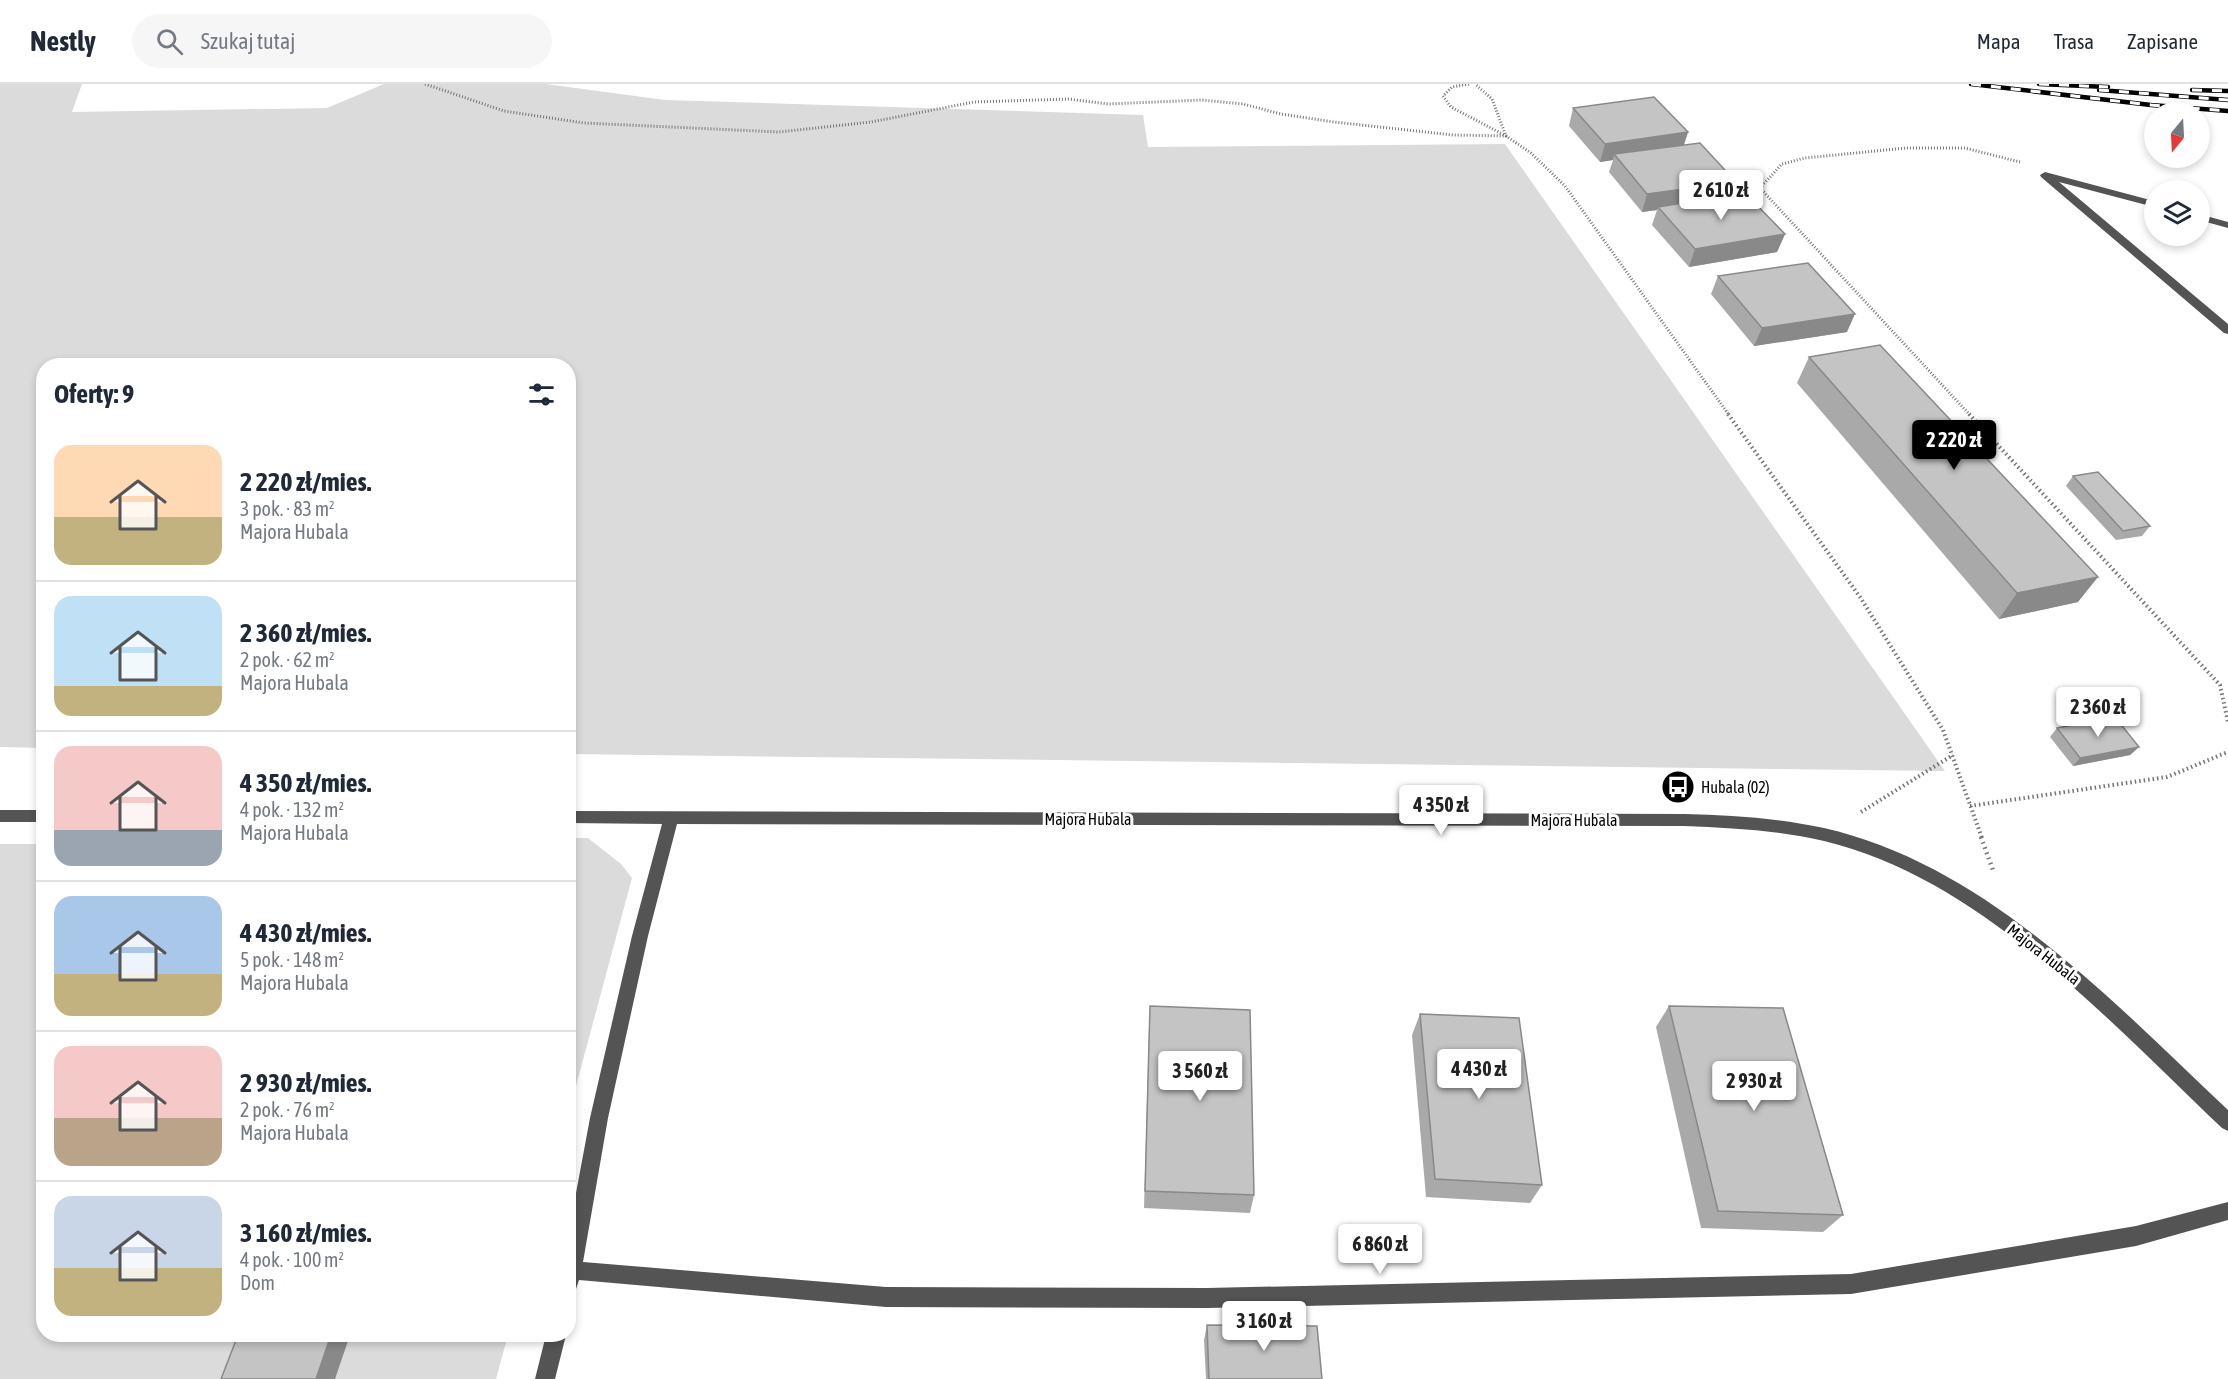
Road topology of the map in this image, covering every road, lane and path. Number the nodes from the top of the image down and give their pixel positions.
1 (425, 84) edge
2 (1469, 84) edge
3 (1475, 84) edge
4 (1506, 136) junction
5 (2045, 175) junction
6 (2144, 201) edge
7 (2210, 220) edge
8 (2228, 225) edge
9 (2228, 330) edge
10 (2228, 722) edge
11 (2228, 752) edge
12 (1953, 755) junction
13 (1970, 806) junction
14 (0, 816) edge
15 (36, 816) edge
16 (576, 817) edge
17 (671, 818) junction
18 (1825, 835) junction
19 (2014, 930) junction
20 (2228, 1122) edge
21 (2228, 1211) edge
22 (576, 1243) edge
23 (576, 1277) edge
24 (554, 1342) edge
25 (545, 1379) edge

1 - 4 path
2 - 4 path
3 - 4 path
4 - 12 path
5 - 6 street
5 - 9 street
5 - 10 path
7 - 8 street
11 - 13 path
12 - 13 path
12 - 18 path
13 - 19 path
14 - 15 street
16 - 17 street, Majora Hubala
17 - 18 street, Majora Hubala
17 - 22 street
18 - 19 street, Majora Hubala
19 - 20 street, Majora Hubala
21 - 23 street
24 - 25 street

